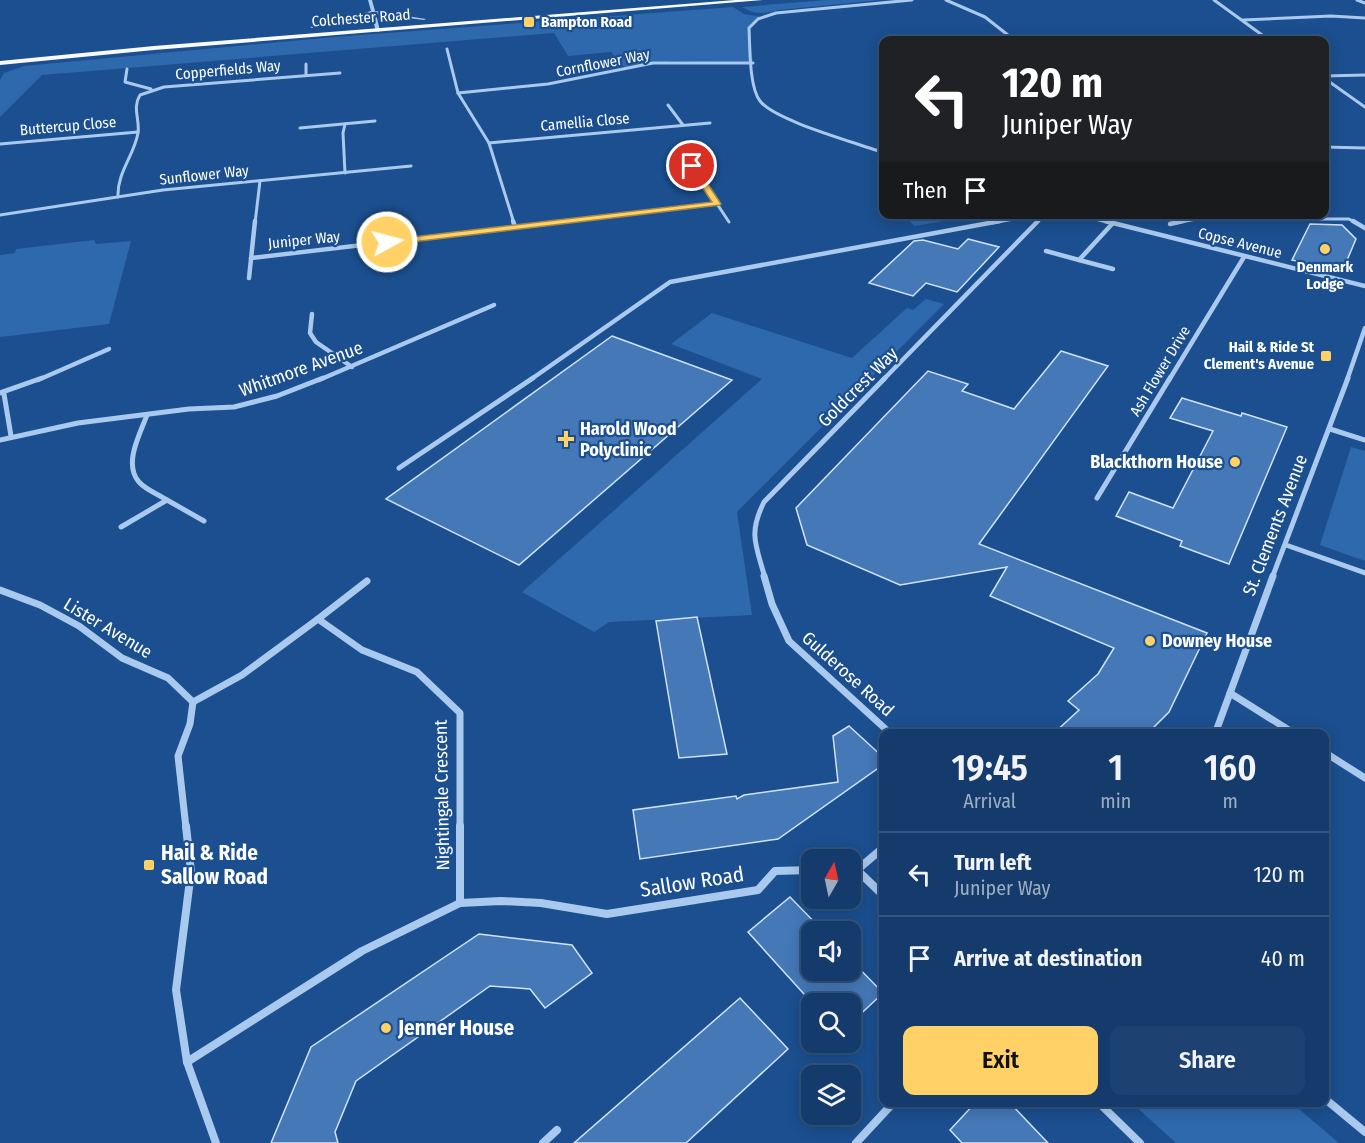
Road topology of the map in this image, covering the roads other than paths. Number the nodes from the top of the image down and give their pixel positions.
1 (370, 0) edge
2 (678, 0) edge
3 (760, 0) edge
4 (912, 0) edge
5 (946, 0) edge
6 (1214, 0) edge
7 (1357, 0) edge
8 (1365, 3) edge
9 (373, 12) junction
10 (1365, 18) edge
11 (424, 19) junction
12 (1243, 20) junction
13 (312, 27) junction
14 (377, 27) junction
15 (1009, 36) edge
16 (1264, 36) edge
17 (447, 49) dead end
18 (16, 53) junction
19 (0, 55) edge
20 (0, 61) edge
21 (753, 63) junction
22 (306, 64) dead end
23 (127, 69) dead end
24 (340, 73) dead end
25 (306, 75) junction
26 (1365, 75) edge
27 (1329, 77) edge
28 (1329, 81) edge
29 (152, 89) junction
30 (458, 93) junction
31 (668, 105) dead end
32 (1365, 106) edge
33 (375, 121) dead end
34 (710, 123) dead end
35 (345, 124) junction
36 (683, 125) junction
37 (300, 128) dead end
38 (138, 132) junction
39 (489, 143) junction
40 (0, 144) edge
41 (1329, 147) edge
42 (1365, 148) edge
43 (879, 151) edge
44 (411, 166) dead end
45 (692, 166) dead end
46 (345, 172) junction
47 (260, 181) junction
48 (118, 197) junction
49 (717, 204) junction
50 (0, 216) edge
51 (1016, 219) edge
52 (1038, 219) edge
53 (1094, 219) edge
54 (729, 222) dead end
55 (1112, 224) junction
56 (1170, 224) dead end
57 (515, 227) junction
58 (1365, 228) edge
59 (1046, 252) dead end
60 (1244, 257) junction
61 (251, 258) junction
62 (1079, 260) junction
63 (1113, 269) dead end
64 (249, 278) dead end
65 (1365, 286) edge
66 (494, 305) dead end
67 (312, 315) dead end
68 (1365, 328) edge
69 (109, 349) dead end
70 (352, 367) junction
71 (2, 393) edge
72 (147, 415) junction
73 (1330, 429) junction
74 (11, 436) junction
75 (0, 440) edge
76 (1365, 440) edge
77 (399, 468) dead end
78 (1097, 498) dead end
79 (167, 500) junction
80 (204, 521) dead end
81 (121, 527) dead end
82 (1286, 544) junction
83 (1365, 573) edge
84 (367, 581) dead end
85 (0, 590) edge
86 (772, 604) joint
87 (318, 619) junction
88 (1230, 693) junction
89 (193, 702) junction
90 (886, 729) edge
91 (1217, 729) edge
92 (1287, 729) edge
93 (1329, 755) edge
94 (1365, 778) edge
95 (879, 851) edge
96 (861, 865) edge
97 (801, 870) edge
98 (861, 876) edge
99 (879, 892) edge
100 (460, 903) junction
101 (188, 1062) junction
102 (1329, 1102) edge
103 (889, 1107) edge
104 (1103, 1107) edge
105 (557, 1130) dead end
106 (1365, 1132) edge
107 (216, 1143) edge
108 (543, 1143) edge
109 (856, 1143) edge
110 (1140, 1143) edge

1 - 9 street
2 - 11 highway, Colchester Road
3 - 14 highway, Colchester Road
4 - 21 street
5 - 15 street
6 - 12 street
7 - 8 street
9 - 11 street
9 - 13 street
9 - 14 street
10 - 12 street
11 - 14 highway, Colchester Road
12 - 16 street
13 - 14 highway, Colchester Road
13 - 18 highway, Colchester Road
14 - 20 highway, Colchester Road
17 - 30 street
18 - 19 highway, Colchester Road
18 - 20 highway
21 - 30 street, Cornflower Way
21 - 43 street
22 - 25 street, Copperfields Way
23 - 29 street, Copperfields Way
24 - 25 street, Copperfields Way
25 - 29 street, Copperfields Way
26 - 27 street
28 - 32 street
29 - 38 street, Copperfields Way
30 - 39 street
31 - 36 street
33 - 35 street
34 - 36 street, Camellia Close
35 - 37 street
35 - 46 street
36 - 39 street, Camellia Close
38 - 40 street, Buttercup Close
38 - 48 street, Copperfields Way
39 - 57 street
41 - 42 street
44 - 46 street, Sunflower Way
45 - 49 street
46 - 47 street, Sunflower Way
47 - 48 street, Sunflower Way
47 - 61 street, Juniper Way
48 - 50 street, Sunflower Way
49 - 54 street
49 - 57 street, Juniper Way
51 - 77 street
52 - 86 street, Goldcrest Way
53 - 55 street, Copse Avenue
55 - 60 street, Copse Avenue
55 - 62 street
56 - 58 street
57 - 61 street, Juniper Way
59 - 62 street
60 - 65 street, Copse Avenue
60 - 78 street, Ash Flower Drive
61 - 64 street, Juniper Way
62 - 63 street
66 - 70 street, Whitmore Avenue
67 - 70 street, Whitmore Avenue
68 - 73 street, St. Clements Avenue
69 - 71 street
70 - 72 street, Whitmore Avenue
71 - 74 street
72 - 74 street, Whitmore Avenue
72 - 79 street
73 - 76 street
73 - 82 street, St. Clements Avenue
74 - 75 street, Whitmore Avenue
79 - 80 street
79 - 81 street
82 - 83 street
82 - 88 street, St. Clements Avenue
84 - 87 street
85 - 89 street, Lister Avenue
86 - 90 street, Gulderose Road
87 - 89 street
87 - 100 street, Nightingale Crescent
88 - 91 street, St. Clements Avenue
88 - 92 street
89 - 101 street
93 - 94 street
95 - 96 street
97 - 100 street, Sallow Road
98 - 99 street
100 - 101 street
101 - 107 street
102 - 106 street
103 - 109 street
104 - 110 street
105 - 108 street

